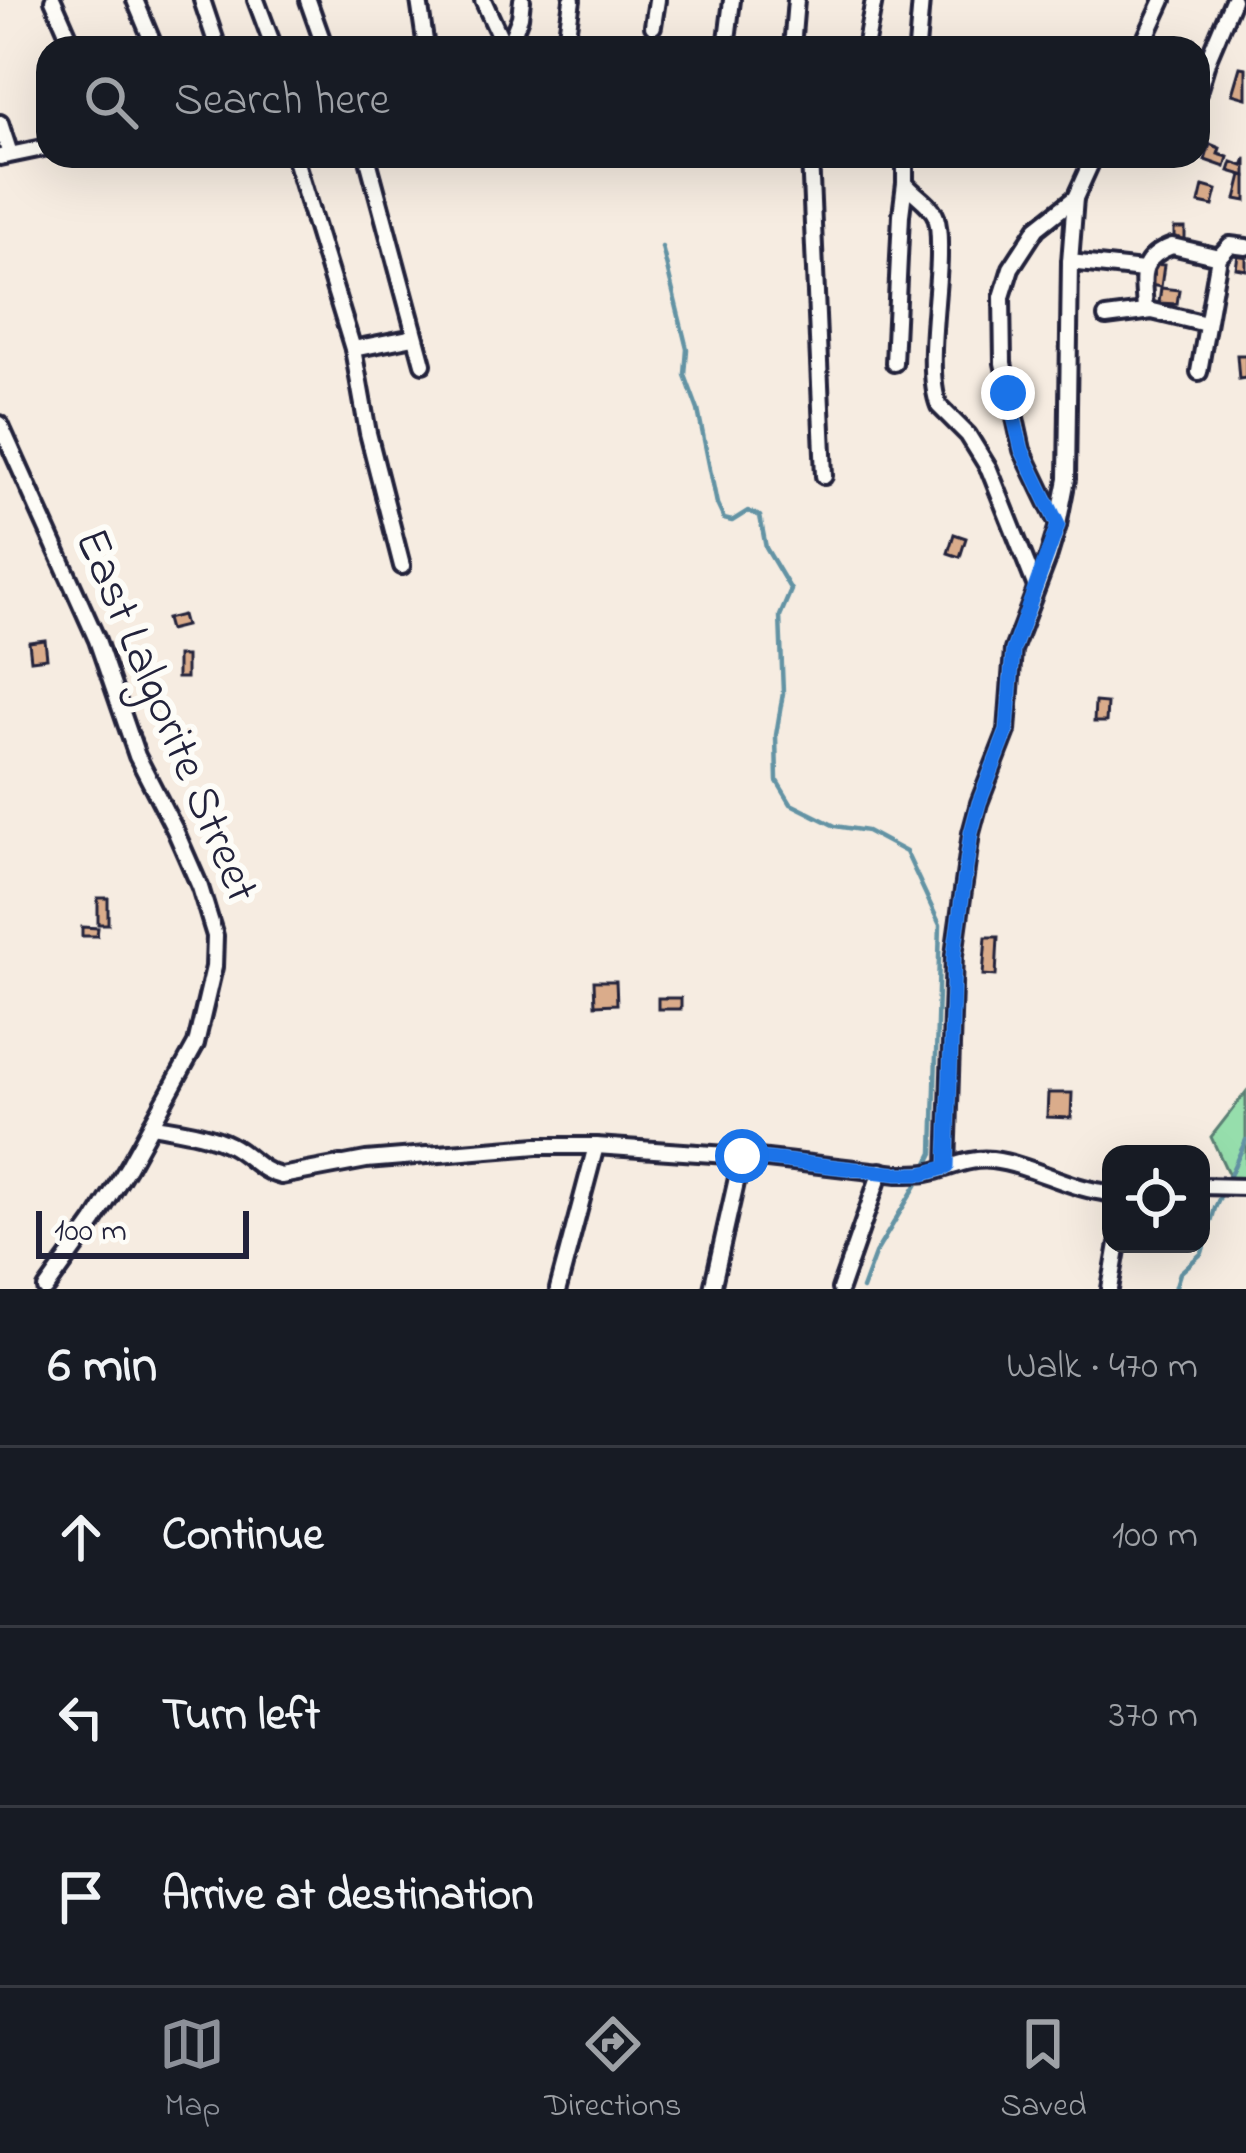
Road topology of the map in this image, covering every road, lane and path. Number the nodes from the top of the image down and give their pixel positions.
1 (53, 0) edge
2 (135, 0) edge
3 (202, 0) edge
4 (256, 0) edge
5 (308, 0) edge
6 (419, 0) edge
7 (483, 0) edge
8 (522, 0) edge
9 (572, 0) edge
10 (657, 0) edge
11 (731, 0) edge
12 (796, 0) edge
13 (874, 0) edge
14 (921, 0) edge
15 (1162, 0) edge
16 (1233, 0) edge
17 (653, 26) dead end
18 (69, 36) edge
19 (150, 36) edge
20 (214, 36) edge
21 (270, 36) edge
22 (321, 36) edge
23 (424, 36) edge
24 (501, 36) edge
25 (512, 36) edge
26 (567, 36) edge
27 (727, 36) edge
28 (793, 36) edge
29 (867, 36) edge
30 (918, 36) edge
31 (1146, 36) edge
32 (1210, 54) edge
33 (0, 123) edge
34 (36, 149) edge
35 (5, 155) edge
36 (298, 168) edge
37 (370, 168) edge
38 (811, 168) edge
39 (905, 168) edge
40 (1089, 168) edge
41 (905, 183) junction
42 (1075, 198) junction
43 (1246, 247) edge
44 (1219, 256) junction
45 (1070, 262) junction
46 (1143, 270) junction
47 (1144, 312) junction
48 (1106, 316) dead end
49 (1206, 324) junction
50 (414, 337) junction
51 (352, 349) junction
52 (894, 363) dead end
53 (423, 364) dead end
54 (1198, 371) dead end
55 (0, 424) edge
56 (824, 476) dead end
57 (1058, 525) junction
58 (402, 566) dead end
59 (1036, 586) junction
60 (151, 1125) junction
61 (596, 1146) junction
62 (742, 1156) junction
63 (947, 1167) junction
64 (881, 1172) junction
65 (1210, 1186) edge
66 (1246, 1186) edge
67 (1102, 1191) edge
68 (1116, 1253) edge
69 (46, 1289) edge
70 (557, 1289) edge
71 (712, 1289) edge
72 (840, 1289) edge
73 (1110, 1289) edge

1 - 18 street
2 - 19 street
3 - 20 street
4 - 21 street
5 - 22 street
6 - 23 street
7 - 24 street
8 - 25 street
9 - 26 street
10 - 17 street
11 - 27 street
12 - 28 street
13 - 29 street
14 - 30 street
15 - 31 street
16 - 32 street
33 - 35 street
34 - 35 street
36 - 51 street
37 - 50 street
38 - 56 street
39 - 41 street
40 - 42 street
41 - 52 street
41 - 59 street
42 - 45 street
42 - 57 street
43 - 44 street
44 - 46 street
44 - 49 street
45 - 46 street
45 - 57 street
46 - 47 street
47 - 48 street
47 - 49 street
49 - 54 street
50 - 51 street
50 - 53 street
51 - 58 street
55 - 60 street, East Lalgorite Street
57 - 59 street
59 - 63 street
60 - 61 street
60 - 69 street, East Lalgorite Street
61 - 62 street
61 - 70 street
62 - 64 street
62 - 71 street
63 - 64 street
63 - 67 street
64 - 72 street
65 - 66 street
68 - 73 street

